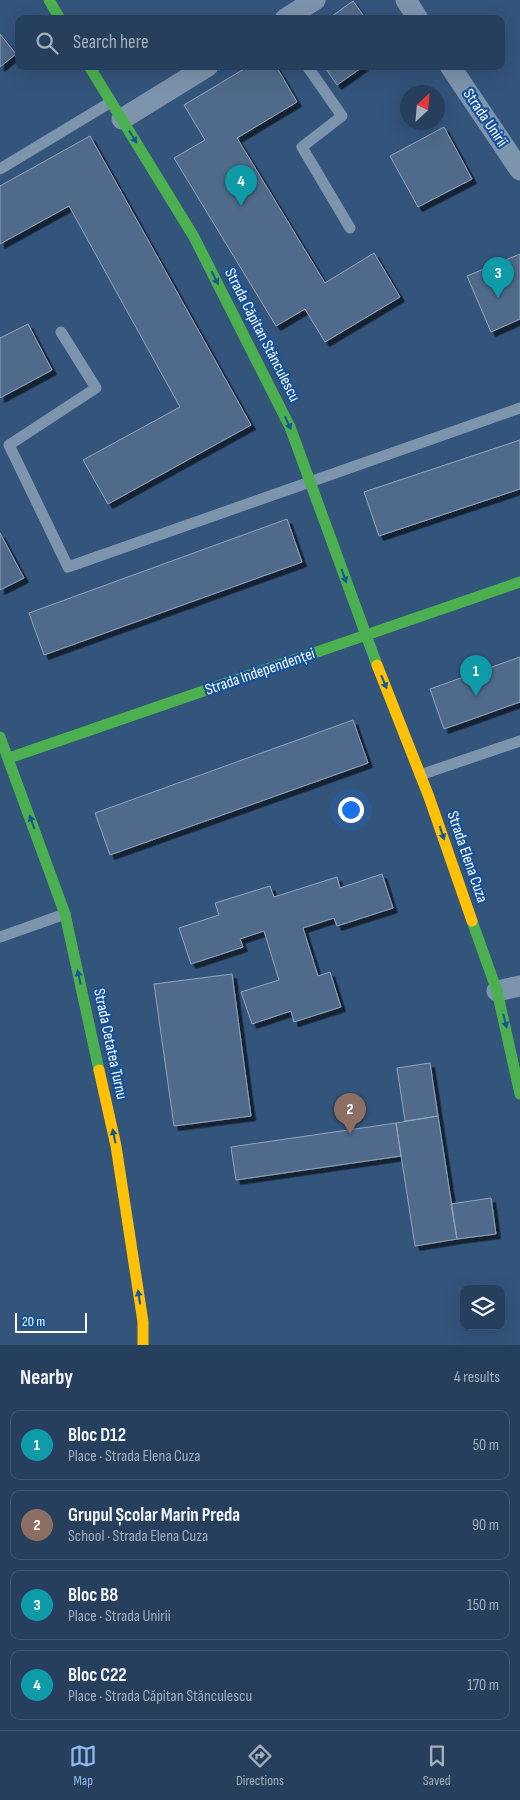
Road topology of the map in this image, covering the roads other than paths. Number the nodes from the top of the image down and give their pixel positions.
1 (48, 0) edge
2 (315, 0) edge
3 (406, 0) edge
4 (57, 15) edge
5 (291, 15) edge
6 (415, 15) edge
7 (91, 70) edge
8 (200, 70) edge
9 (311, 70) edge
10 (453, 70) edge
11 (117, 111) junction
12 (0, 169) edge
13 (520, 170) edge
14 (350, 228) dead end
15 (61, 332) dead end
16 (520, 408) edge
17 (309, 480) junction
18 (520, 582) edge
19 (366, 636) junction
20 (0, 737) edge
21 (520, 741) edge
22 (4, 760) edge
23 (420, 775) junction
24 (65, 914) junction
25 (0, 937) edge
26 (520, 986) edge
27 (497, 991) junction
28 (520, 1094) edge
29 (143, 1345) edge

1 - 4 street
2 - 5 street
3 - 6 street
7 - 11 street, Strada Căpitan Stănculescu
8 - 11 street
9 - 14 lane
10 - 13 street, Strada Unirii
11 - 12 lane
11 -> 17 street, Strada Căpitan Stănculescu
15 - 17 lane
16 - 17 lane
17 -> 19 street, Strada Căpitan Stănculescu
18 - 19 street, Strada Independenței
19 - 22 street, Strada Independenței
19 -> 23 street, Strada Elena Cuza
20 - 22 street, Strada Cetatea Turnu
21 - 23 lane
24 -> 22 street, Strada Cetatea Turnu
23 -> 27 street, Strada Elena Cuza
24 - 25 lane
29 -> 24 street, Strada Cetatea Turnu
26 - 27 street
27 -> 28 street, Strada Elena Cuza

